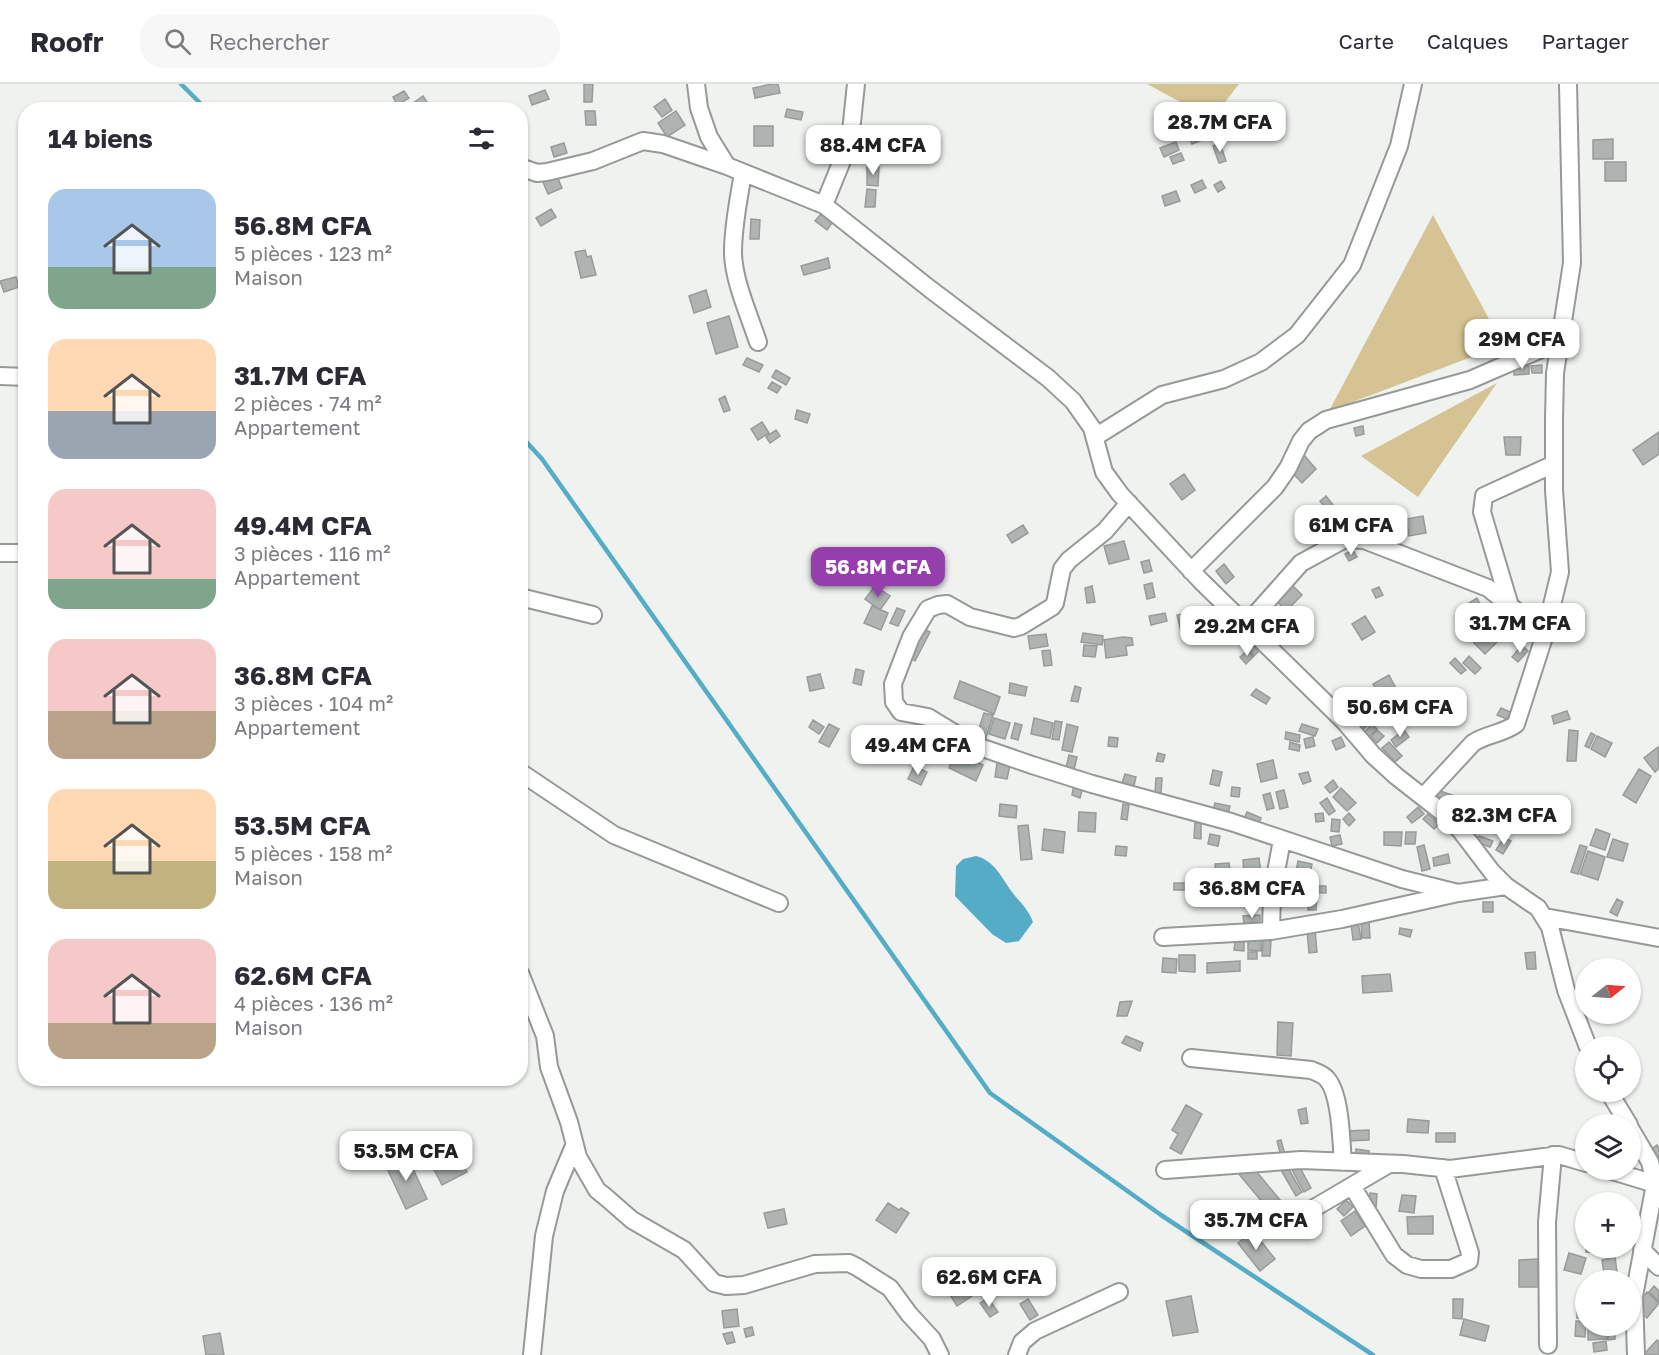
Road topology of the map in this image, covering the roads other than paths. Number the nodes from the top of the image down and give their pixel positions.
1 (696, 84) edge
2 (856, 84) edge
3 (1413, 84) edge
4 (1568, 84) edge
5 (727, 166) junction
6 (528, 170) edge
7 (743, 173) junction
8 (824, 205) junction
9 (1560, 341) junction
10 (758, 342) dead end
11 (0, 376) edge
12 (18, 377) edge
13 (1095, 437) junction
14 (1554, 464) junction
15 (1129, 503) junction
16 (0, 553) edge
17 (18, 553) edge
18 (1191, 571) junction
19 (528, 599) edge
20 (1510, 606) junction
21 (593, 615) dead end
22 (1246, 625) junction
23 (1545, 634) junction
24 (528, 777) edge
25 (1423, 798) junction
26 (1282, 840) junction
27 (1506, 886) junction
28 (1458, 893) junction
29 (778, 903) dead end
30 (1545, 917) junction
31 (1271, 931) junction
32 (1163, 937) dead end
33 (1659, 938) edge
34 (528, 993) edge
35 (1584, 1036) edge
36 (1191, 1058) dead end
37 (574, 1146) junction
38 (1641, 1146) edge
39 (1553, 1155) junction
40 (1575, 1159) edge
41 (1343, 1162) junction
42 (1390, 1164) junction
43 (1443, 1168) junction
44 (1165, 1170) dead end
45 (1641, 1180) edge
46 (1657, 1185) edge
47 (1352, 1186) junction
48 (1304, 1214) dead end
49 (1642, 1250) junction
50 (1659, 1267) edge
51 (1119, 1292) dead end
52 (1548, 1345) dead end
53 (532, 1355) edge
54 (940, 1355) edge
55 (1017, 1355) edge
56 (1636, 1355) edge

1 - 5 street
2 - 8 street
3 - 13 street
4 - 9 street
5 - 6 street
5 - 7 street
7 - 8 street
7 - 10 street
8 - 13 street
9 - 14 street
9 - 18 street
11 - 12 street
13 - 15 street
14 - 20 street
14 - 23 street
15 - 18 street
15 - 26 street
16 - 17 street
18 - 22 street
19 - 21 street
20 - 22 street
20 - 23 street
22 - 25 street
23 - 25 street
24 - 29 street
25 - 27 street
26 - 28 street
26 - 31 street
27 - 28 street
27 - 30 street
28 - 31 street
30 - 33 street
30 - 35 street
31 - 32 street
34 - 37 street
36 - 41 street
37 - 53 street
37 - 54 street
38 - 46 street
39 - 40 street
39 - 43 street
39 - 52 street
41 - 42 street
41 - 44 street
42 - 43 street
42 - 47 street
43 - 47 street
45 - 46 street
46 - 49 street
47 - 48 street
49 - 50 street
49 - 56 street
51 - 55 street

